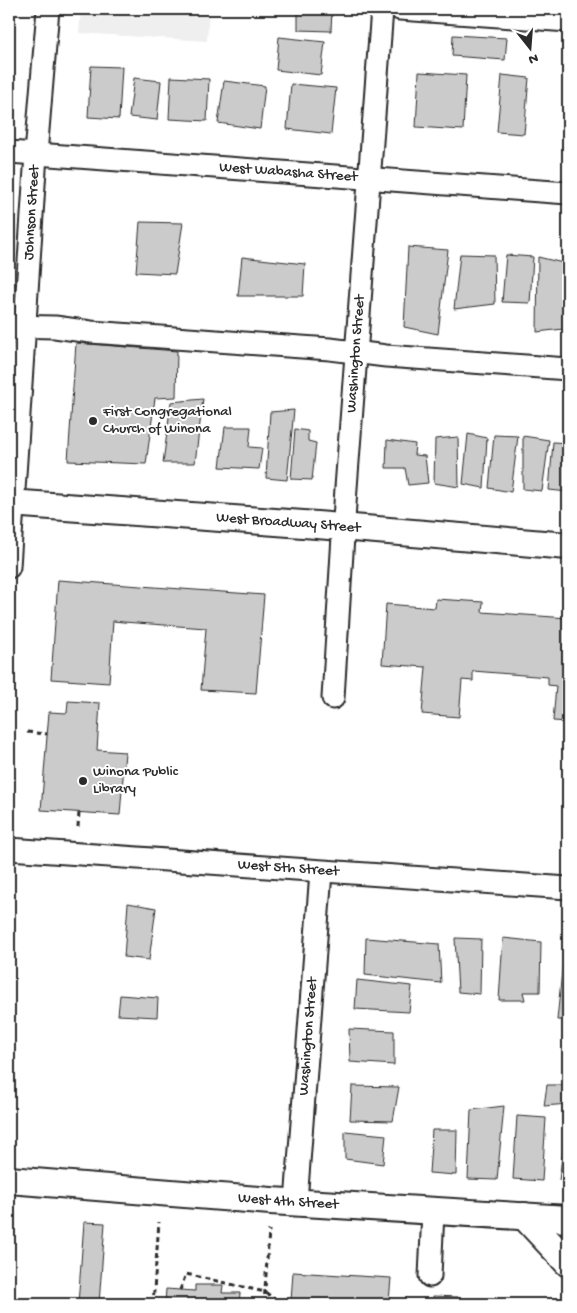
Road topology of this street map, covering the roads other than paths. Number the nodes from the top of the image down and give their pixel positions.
1 (48, 9) edge
2 (382, 9) edge
3 (400, 9) edge
4 (568, 21) edge
5 (9, 152) edge
6 (36, 154) junction
7 (370, 179) junction
8 (568, 193) edge
9 (16, 326) edge
10 (357, 352) junction
11 (568, 369) edge
12 (10, 503) edge
13 (344, 528) junction
14 (568, 546) edge
15 (9, 566) edge
16 (332, 698) dead end
17 (9, 849) edge
18 (321, 872) junction
19 (568, 888) edge
20 (9, 1180) edge
21 (296, 1202) junction
22 (433, 1212) junction
23 (524, 1216) junction
24 (568, 1219) edge
25 (568, 1263) edge
26 (430, 1276) dead end

1 - 6 street, Johnson Street
2 - 7 street, Washington Street
3 - 4 street
5 - 6 street, West Wabasha Street
6 - 7 street, West Wabasha Street
6 - 9 street, Johnson Street
7 - 8 street, West Wabasha Street
7 - 10 street, Washington Street
9 - 10 street
9 - 12 street, Johnson Street
10 - 11 street
10 - 13 street, Washington Street
12 - 13 main road, West Broadway Street
12 - 15 street, Johnson Street
13 - 14 main road, West Broadway Street
13 - 16 street, Washington Street
17 - 18 street, West 5th Street
18 - 19 street, West 5th Street
18 - 21 street, Washington Street
20 - 21 main road, West 4th Street
21 - 22 main road, West 4th Street
22 - 23 main road, West 4th Street
22 - 26 street
23 - 24 main road, West 4th Street
23 - 25 main road

